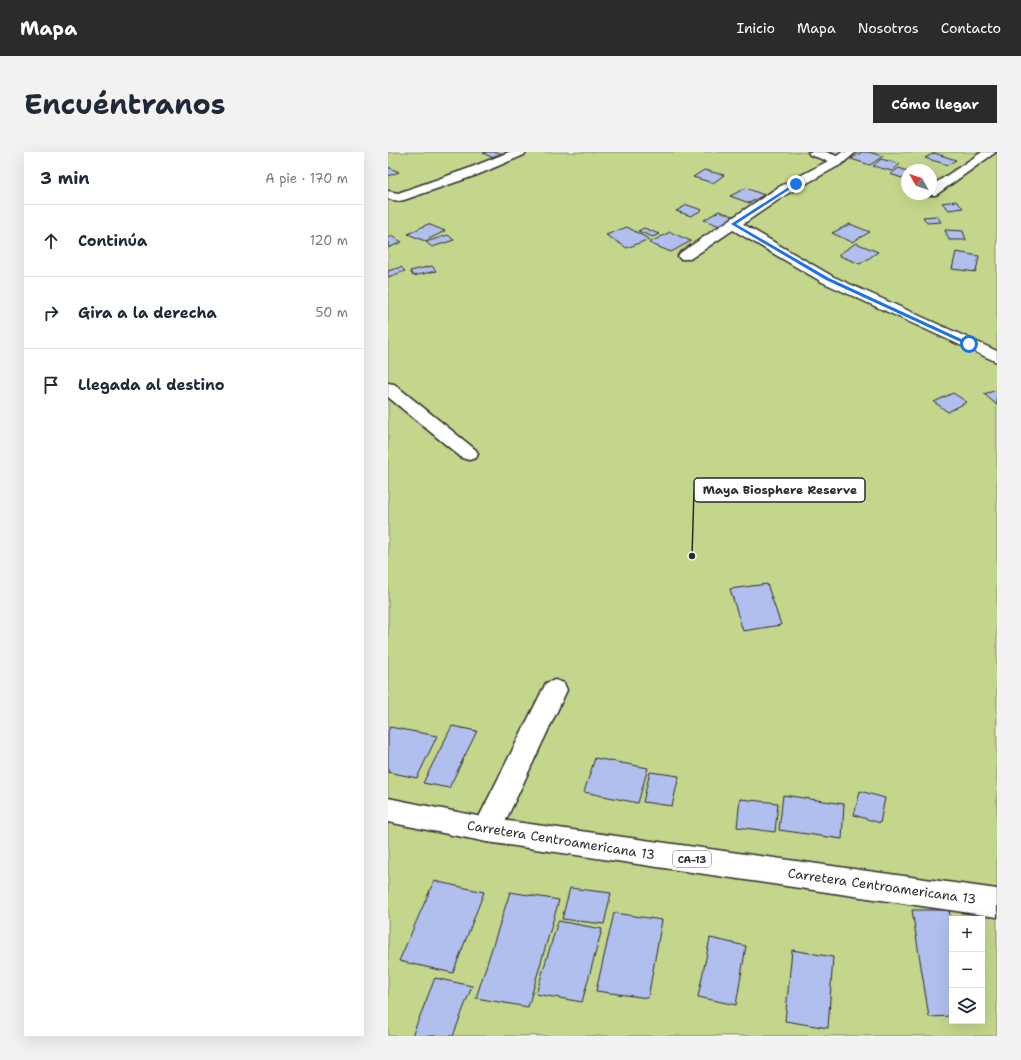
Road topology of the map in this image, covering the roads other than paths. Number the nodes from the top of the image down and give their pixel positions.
1 (520, 152) edge
2 (814, 152) edge
3 (850, 152) edge
4 (990, 152) edge
5 (838, 161) junction
6 (937, 188) edge
7 (388, 195) edge
8 (733, 224) junction
9 (685, 256) dead end
10 (997, 357) edge
11 (388, 388) edge
12 (469, 454) dead end
13 (555, 690) dead end
14 (388, 810) edge
15 (487, 830) junction
16 (997, 903) edge

1 - 7 main road
2 - 5 main road
3 - 5 main road
4 - 6 main road
5 - 8 main road
8 - 9 main road
8 - 10 main road
11 - 12 main road
13 - 15 main road
14 - 15 main road, Carretera Centroamericana 13 / CA-13
15 - 16 main road, Carretera Centroamericana 13 / CA-13

